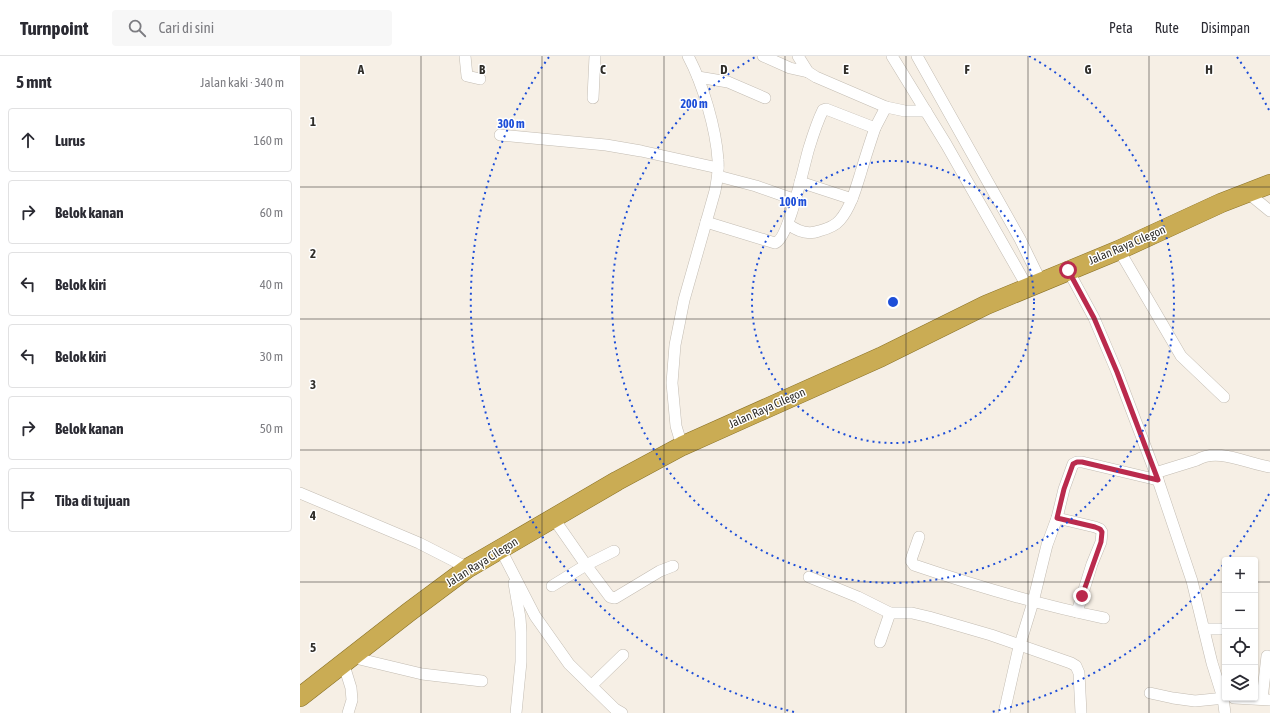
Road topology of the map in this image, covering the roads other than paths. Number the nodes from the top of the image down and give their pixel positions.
1 (465, 56) edge
2 (595, 56) edge
3 (688, 56) edge
4 (763, 56) edge
5 (798, 56) edge
6 (892, 56) edge
7 (917, 56) edge
8 (808, 72) junction
9 (698, 78) junction
10 (480, 79) dead end
11 (593, 98) dead end
12 (765, 98) dead end
13 (886, 108) junction
14 (926, 110) junction
15 (875, 128) junction
16 (500, 134) dead end
17 (962, 135) junction
18 (946, 144) junction
19 (718, 172) junction
20 (800, 182) junction
21 (1270, 184) edge
22 (1248, 193) junction
23 (852, 198) junction
24 (796, 200) junction
25 (1270, 211) edge
26 (706, 222) junction
27 (788, 224) junction
28 (1119, 250) junction
29 (1068, 270) junction
30 (1035, 285) junction
31 (1224, 397) dead end
32 (682, 446) junction
33 (1270, 467) edge
34 (1156, 476) junction
35 (300, 493) edge
36 (1057, 518) junction
37 (554, 519) junction
38 (919, 537) dead end
39 (501, 550) junction
40 (614, 550) dead end
41 (586, 566) junction
42 (673, 566) dead end
43 (468, 568) junction
44 (512, 572) junction
45 (809, 577) dead end
46 (552, 586) dead end
47 (1033, 602) junction
48 (1077, 612) junction
49 (890, 613) junction
50 (1104, 618) dead end
51 (1204, 629) junction
52 (1222, 629) edge
53 (880, 642) dead end
54 (1020, 645) junction
55 (624, 655) dead end
56 (1267, 656) dead end
57 (347, 660) junction
58 (482, 681) dead end
59 (1222, 683) edge
60 (591, 686) junction
61 (1150, 693) dead end
62 (300, 697) edge
63 (1222, 698) edge
64 (1266, 700) edge
65 (1227, 701) edge
66 (348, 713) edge
67 (516, 713) edge
68 (622, 713) edge
69 (1004, 713) edge
70 (1081, 713) edge
71 (1225, 713) edge

1 - 10 street
2 - 11 street
3 - 9 street
4 - 8 street
5 - 8 street
6 - 14 street
7 - 17 street
8 - 13 street
9 - 12 street
9 - 19 street
13 - 14 street
13 - 15 street
14 - 18 street
15 - 20 street
15 - 23 street
16 - 19 street
17 - 18 street
17 - 30 street
18 - 30 street
19 - 24 street
19 - 26 street
20 - 23 street
20 - 24 street
21 - 22 highway, Jalan Raya Cilegon
22 - 25 street
22 - 28 highway, Jalan Raya Cilegon
23 - 27 street
24 - 27 street
26 - 27 street
26 - 32 street
28 - 29 highway, Jalan Raya Cilegon
28 - 31 street
29 - 30 highway, Jalan Raya Cilegon
29 - 34 street
30 - 32 highway, Jalan Raya Cilegon
32 - 37 highway, Jalan Raya Cilegon
33 - 34 street
34 - 36 street
34 - 51 street
35 - 43 street
36 - 47 street
36 - 48 street
37 - 39 highway, Jalan Raya Cilegon
37 - 41 street
38 - 47 street
39 - 43 highway, Jalan Raya Cilegon
39 - 44 street
40 - 41 street
41 - 42 street
41 - 46 street
43 - 57 highway, Jalan Raya Cilegon
44 - 60 street
44 - 67 street
45 - 49 street
47 - 48 street
47 - 54 street
48 - 50 street
49 - 53 street
49 - 54 street
51 - 52 street
51 - 59 street
54 - 69 street
54 - 70 street
55 - 60 street
56 - 64 street
57 - 58 street
57 - 62 highway, Jalan Raya Cilegon
57 - 66 street
60 - 68 street
61 - 63 street
65 - 71 street

